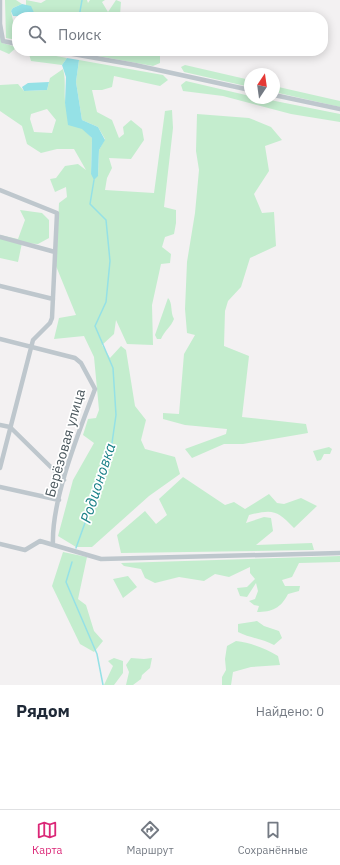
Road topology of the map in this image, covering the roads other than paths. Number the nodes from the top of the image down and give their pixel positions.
1 (0, 0) edge
2 (2, 41) edge
3 (12, 43) edge
4 (84, 56) edge
5 (244, 89) edge
6 (280, 96) edge
7 (340, 109) edge
8 (0, 190) edge
9 (0, 237) edge
10 (55, 252) junction
11 (0, 286) edge
12 (53, 299) junction
13 (0, 339) edge
14 (32, 346) junction
15 (0, 425) edge
16 (10, 427) junction
17 (0, 468) edge
18 (64, 480) junction
19 (0, 487) edge
20 (59, 500) junction
21 (0, 544) edge
22 (53, 545) junction
23 (340, 553) edge

1 - 2 street
2 - 3 street
4 - 5 street
6 - 7 street
8 - 10 street
9 - 10 street
10 - 12 street
11 - 12 street
12 - 14 street
13 - 14 street, Берёзовая улица
14 - 16 street
14 - 18 street, Берёзовая улица
15 - 16 street
16 - 17 street
16 - 18 street
18 - 20 street, Берёзовая улица
19 - 20 street
20 - 22 street, Берёзовая улица
21 - 22 street
22 - 23 street

